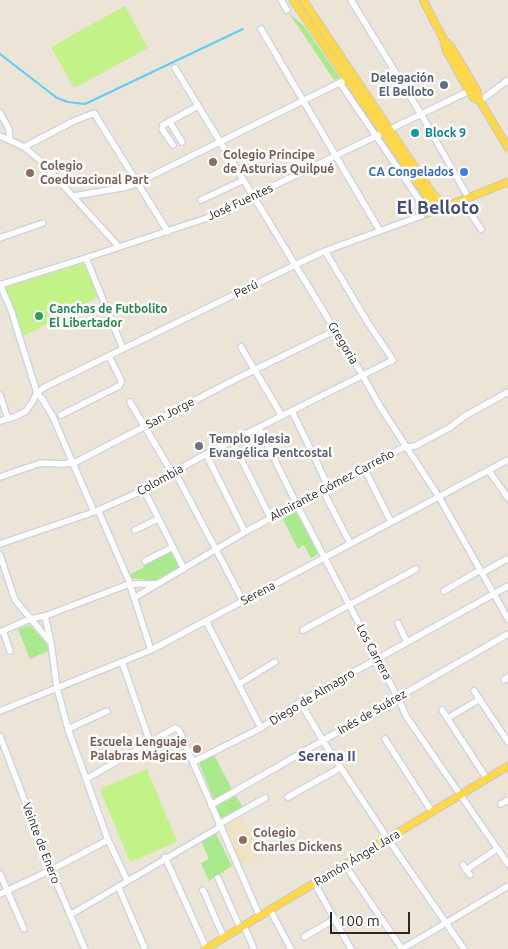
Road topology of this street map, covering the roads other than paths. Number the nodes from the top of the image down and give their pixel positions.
1 (281, 0) edge
2 (293, 0) edge
3 (303, 0) edge
4 (351, 0) edge
5 (422, 0) edge
6 (287, 10) dead end
7 (261, 29) dead end
8 (444, 40) junction
9 (175, 68) dead end
10 (347, 79) junction
11 (508, 80) edge
12 (340, 82) junction
13 (469, 92) junction
14 (479, 98) junction
15 (303, 101) junction
16 (198, 106) junction
17 (0, 113) edge
18 (421, 114) junction
19 (169, 121) junction
20 (387, 132) junction
21 (0, 136) edge
22 (376, 136) junction
23 (505, 137) edge
24 (10, 140) junction
25 (182, 142) dead end
26 (220, 142) junction
27 (173, 145) dead end
28 (24, 147) junction
29 (508, 148) edge
30 (336, 156) junction
31 (244, 180) junction
32 (508, 182) edge
33 (137, 183) junction
34 (74, 196) junction
35 (254, 196) junction
36 (428, 199) junction
37 (465, 199) junction
38 (201, 200) dead end
39 (420, 201) dead end
40 (442, 208) junction
41 (426, 214) junction
42 (43, 223) dead end
43 (481, 229) dead end
44 (380, 231) junction
45 (168, 232) junction
46 (0, 238) edge
47 (119, 247) junction
48 (325, 251) junction
49 (86, 258) junction
50 (295, 264) junction
51 (0, 284) edge
52 (336, 330) junction
53 (240, 347) dead end
54 (123, 349) junction
55 (109, 356) junction
56 (254, 370) junction
57 (363, 376) junction
58 (508, 392) edge
59 (37, 393) junction
60 (0, 396) edge
61 (130, 402) dead end
62 (292, 411) junction
63 (61, 415) dead end
64 (282, 416) junction
65 (8, 419) junction
66 (0, 421) edge
67 (146, 426) junction
68 (259, 428) junction
69 (232, 441) junction
70 (407, 446) junction
71 (206, 454) junction
72 (508, 460) edge
73 (72, 463) junction
74 (364, 468) junction
75 (489, 470) junction
76 (173, 472) junction
77 (0, 477) edge
78 (329, 488) junction
79 (144, 490) junction
80 (322, 491) junction
81 (439, 497) junction
82 (508, 498) edge
83 (297, 505) junction
84 (96, 511) junction
85 (158, 519) junction
86 (271, 519) junction
87 (391, 522) junction
88 (135, 530) dead end
89 (245, 532) junction
90 (350, 543) junction
91 (0, 544) edge
92 (173, 547) junction
93 (216, 550) junction
94 (0, 555) edge
95 (324, 557) junction
96 (507, 559) edge
97 (145, 561) dead end
98 (184, 569) junction
99 (416, 569) dead end
100 (481, 572) junction
101 (129, 584) junction
102 (157, 584) junction
103 (508, 586) edge
104 (444, 590) dead end
105 (494, 594) junction
106 (134, 598) junction
107 (244, 601) junction
108 (349, 605) junction
109 (45, 616) junction
110 (30, 619) junction
111 (508, 619) edge
112 (206, 620) junction
113 (398, 623) dead end
114 (302, 630) dead end
115 (2, 631) edge
116 (508, 634) edge
117 (407, 642) junction
118 (51, 644) junction
119 (10, 650) dead end
120 (151, 650) junction
121 (377, 659) junction
122 (122, 662) junction
123 (275, 662) dead end
124 (239, 684) junction
125 (57, 688) junction
126 (474, 691) dead end
127 (398, 697) junction
128 (480, 699) junction
129 (300, 702) junction
130 (442, 710) dead end
131 (0, 711) edge
132 (107, 711) dead end
133 (448, 718) junction
134 (260, 728) junction
135 (68, 729) junction
136 (0, 736) edge
137 (385, 739) dead end
138 (323, 741) junction
139 (150, 742) junction
140 (508, 742) edge
141 (193, 762) junction
142 (508, 766) edge
143 (340, 768) junction
144 (86, 779) junction
145 (487, 779) junction
146 (460, 795) junction
147 (288, 797) dead end
148 (265, 798) dead end
149 (508, 800) edge
150 (501, 804) dead end
151 (211, 806) junction
152 (432, 812) junction
153 (220, 825) junction
154 (388, 839) junction
155 (108, 840) junction
156 (497, 849) junction
157 (166, 858) junction
158 (508, 864) edge
159 (345, 865) junction
160 (51, 870) junction
161 (466, 870) dead end
162 (0, 874) edge
163 (218, 878) dead end
164 (127, 880) junction
165 (314, 884) junction
166 (118, 886) junction
167 (508, 886) edge
168 (7, 890) junction
169 (203, 890) dead end
170 (0, 894) edge
171 (270, 910) junction
172 (70, 914) junction
173 (260, 917) junction
174 (335, 919) junction
175 (446, 923) junction
176 (242, 927) junction
177 (24, 930) dead end
178 (304, 937) dead end
179 (224, 938) junction
180 (85, 949) edge
181 (145, 949) edge
182 (205, 949) edge
183 (254, 949) edge
184 (291, 949) edge
185 (351, 949) edge
186 (402, 949) edge
187 (464, 949) edge

1 - 6 street
2 - 10 main road
3 - 20 main road
4 - 18 street
5 - 8 main road
7 - 15 street
8 - 13 main road
8 - 14 main road
9 - 16 street, Gregoria
10 - 12 street
10 - 20 main road
11 - 14 street
12 - 15 street
12 - 22 street
13 - 14 main road
13 - 18 street, José Fuentes
14 - 23 main road
15 - 26 street
15 - 30 street
16 - 19 street
16 - 26 street, Gregoria
17 - 24 street
18 - 20 street, José Fuentes
18 - 37 street
19 - 25 street
19 - 27 street
20 - 22 street, José Fuentes
20 - 36 main road
20 - 40 main road
21 - 24 street
22 - 30 street, José Fuentes
22 - 39 street
23 - 29 main road
24 - 28 street
26 - 31 street, Gregoria
26 - 33 street
28 - 33 street
28 - 34 street
30 - 35 street, José Fuentes
30 - 44 street
31 - 35 street, Gregoria
31 - 38 street
32 - 37 main road, Perú
33 - 34 street
33 - 45 street
34 - 47 street
35 - 45 street, José Fuentes
35 - 50 street, Gregoria
36 - 40 main road
36 - 41 main road
37 - 40 main road, Perú
37 - 43 street
40 - 41 street, Perú
41 - 44 street, Perú
42 - 46 street
44 - 48 street, Perú
45 - 47 street, José Fuentes
47 - 49 street, José Fuentes
48 - 50 street, Perú
48 - 57 street, Colombia
49 - 51 street, José Fuentes
49 - 54 street
50 - 52 street, Gregoria
50 - 54 street, Perú
51 - 59 street
52 - 56 street, San Jorge
52 - 57 street, Gregoria
53 - 56 street
54 - 55 street, Perú
55 - 59 street, Perú
55 - 63 street
56 - 64 street
56 - 67 street, San Jorge
57 - 62 street, Colombia
57 - 70 street, Gregoria
58 - 70 street, Almirante Gómez Carreño
59 - 65 street, Perú
59 - 73 street
60 - 65 street
61 - 67 street
62 - 64 street, Colombia
62 - 78 street
64 - 68 street, Colombia
65 - 66 street, Perú
67 - 73 street, San Jorge
67 - 76 street
68 - 69 street, Colombia
68 - 83 street, Los Carrera
69 - 71 street, Colombia
69 - 86 street
70 - 74 street, Almirante Gómez Carreño
70 - 81 street, Gregoria
71 - 76 street, Colombia
71 - 89 street
72 - 75 street, Serena
73 - 77 street, San Jorge
73 - 84 street
74 - 78 street, Almirante Gómez Carreño
74 - 87 street
75 - 81 street, Serena
75 - 82 street
76 - 79 street, Colombia
76 - 93 street
78 - 80 street, Almirante Gómez Carreño
79 - 84 street, Colombia
79 - 85 street
80 - 83 street, Almirante Gómez Carreño
80 - 90 street
81 - 87 street, Serena
81 - 100 street, Gregoria
83 - 86 street, Almirante Gómez Carreño
83 - 95 street, Los Carrera
84 - 91 street, Colombia
84 - 101 street
85 - 88 street
85 - 92 street
86 - 89 street, Almirante Gómez Carreño
87 - 90 street, Serena
89 - 93 street, Almirante Gómez Carreño
90 - 95 street, Serena
92 - 97 street
92 - 98 street
93 - 98 street, Almirante Gómez Carreño
93 - 107 street
94 - 110 street
95 - 107 street, Serena
95 - 108 street, Los Carrera
96 - 100 street
98 - 102 street, Almirante Gómez Carreño
99 - 108 street
100 - 104 street
100 - 105 street, Gregoria
101 - 102 street, Almirante Gómez Carreño
101 - 106 street
101 - 109 street, Almirante Gómez Carreño
102 - 106 street, Almirante Gómez Carreño
103 - 105 street, Diego de Almagro
105 - 111 street, Gregoria
105 - 117 street, Diego de Almagro
106 - 120 street
107 - 112 street, Serena
108 - 114 street
108 - 121 street, Los Carrera
109 - 110 street, Almirante Gómez Carreño
109 - 118 street
110 - 115 street, Almirante Gómez Carreño
110 - 118 street
112 - 120 street, Serena
112 - 124 street
113 - 117 street
115 - 119 street
116 - 127 street, Inés de Suárez
117 - 121 street, Diego de Almagro
118 - 125 street
120 - 122 street, Serena
121 - 127 street, Los Carrera
121 - 129 street, Diego de Almagro
122 - 125 street, Serena
122 - 139 street
123 - 124 street
124 - 134 street
125 - 131 street, Serena
125 - 135 street
126 - 128 street
127 - 138 street, Inés de Suárez
127 - 146 street, Los Carrera
128 - 133 street
128 - 140 street
129 - 134 street, Diego de Almagro
129 - 138 street
130 - 133 street
132 - 135 street
133 - 145 street
134 - 141 street, Diego de Almagro
135 - 144 street
136 - 160 street, Veinte de Enero
137 - 152 street
138 - 143 street
138 - 151 street, Inés de Suárez
139 - 141 street
139 - 144 street
141 - 151 street
142 - 145 main road, Ramón Ángel Jara
143 - 147 street
143 - 154 street
144 - 155 street
145 - 146 main road, Ramón Ángel Jara
146 - 152 main road, Ramón Ángel Jara
146 - 156 street, Los Carrera
148 - 153 street
149 - 150 street
151 - 153 street
152 - 154 main road, Ramón Ángel Jara
153 - 157 street
153 - 173 street
154 - 159 main road, Ramón Ángel Jara
154 - 175 street
155 - 160 street
155 - 164 street
156 - 158 street, Los Carrera
156 - 161 street
157 - 164 street
157 - 182 street
159 - 165 main road, Ramón Ángel Jara
159 - 186 street
160 - 168 street
160 - 172 street, Veinte de Enero
162 - 168 street
163 - 176 street
164 - 166 street
165 - 171 main road, Ramón Ángel Jara
165 - 174 street
166 - 172 street
166 - 181 street
167 - 175 street
168 - 170 street
168 - 177 street
169 - 179 street
171 - 173 main road, Ramón Ángel Jara
171 - 184 street
172 - 180 street, Veinte de Enero
173 - 176 main road, Ramón Ángel Jara
174 - 178 street
174 - 185 street
175 - 186 street
175 - 187 street
176 - 179 main road, Ramón Ángel Jara
176 - 183 street
179 - 182 main road, Ramón Ángel Jara

